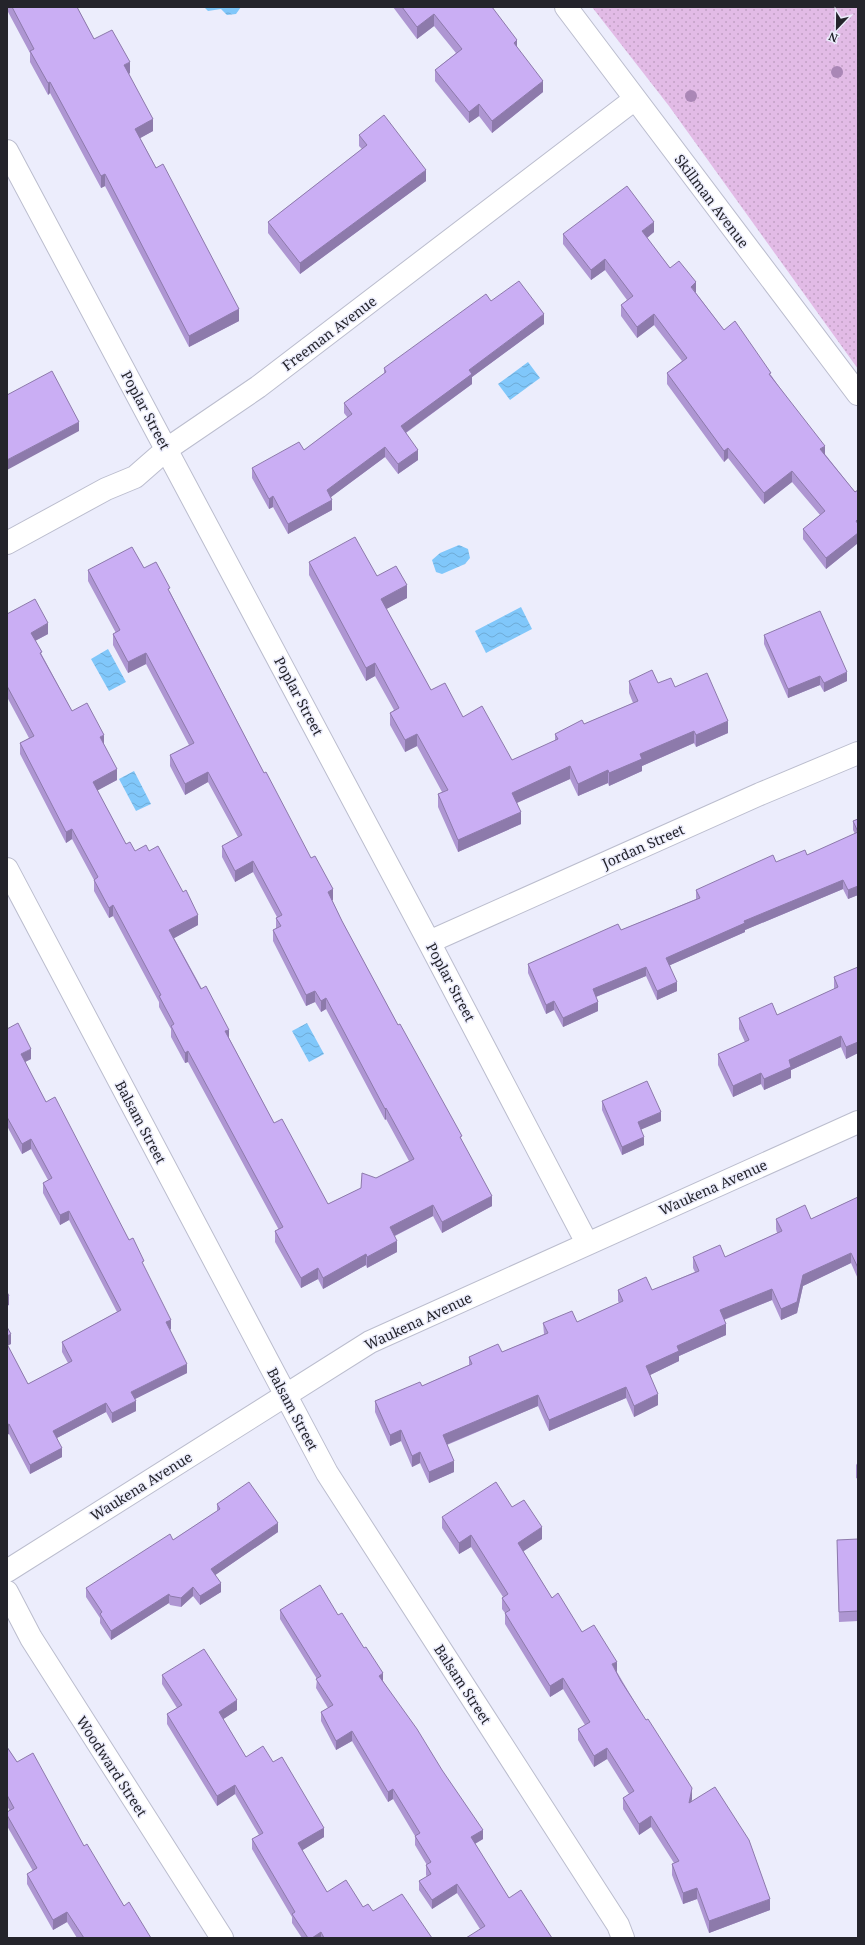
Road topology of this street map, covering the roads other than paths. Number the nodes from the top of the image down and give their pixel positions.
1 (566, 7) edge
2 (635, 99) junction
3 (7, 151) edge
4 (858, 394) edge
5 (167, 449) junction
6 (7, 543) edge
7 (858, 753) edge
8 (7, 869) edge
9 (429, 942) junction
10 (858, 1122) edge
11 (587, 1243) junction
12 (286, 1394) junction
13 (7, 1571) edge
14 (7, 1592) edge
15 (620, 1932) edge
16 (222, 1938) edge

1 - 2 street, Skillman Avenue
2 - 4 street, Skillman Avenue
2 - 5 street, Freeman Avenue
3 - 5 street, Poplar Street
5 - 6 street, Freeman Avenue
5 - 9 street, Poplar Street
7 - 9 street, Jordan Street
8 - 12 street, Balsam Street
9 - 11 street, Poplar Street
10 - 11 street, Waukena Avenue
11 - 12 street, Waukena Avenue
12 - 13 street, Waukena Avenue
12 - 15 street, Balsam Street
14 - 16 street, Woodward Street

